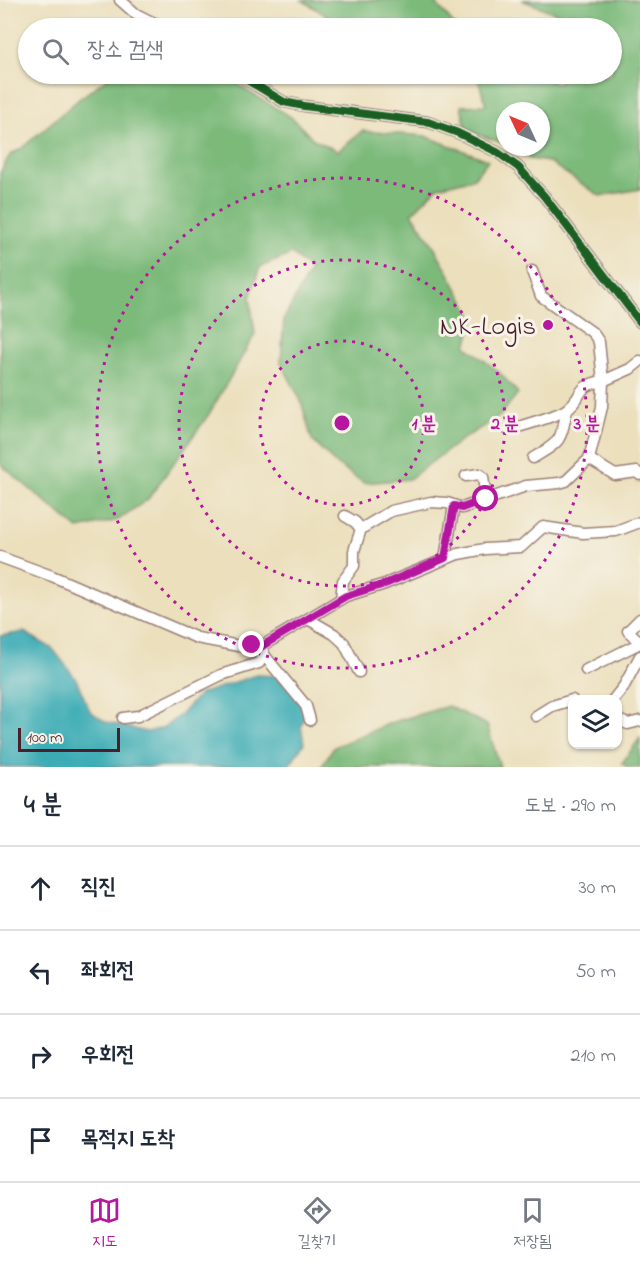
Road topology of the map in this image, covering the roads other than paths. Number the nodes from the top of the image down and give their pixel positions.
1 (120, 0) edge
2 (144, 18) edge
3 (254, 84) edge
4 (532, 271) dead end
5 (640, 322) edge
6 (640, 361) edge
7 (603, 381) junction
8 (567, 410) junction
9 (508, 430) dead end
10 (533, 458) dead end
11 (589, 459) junction
12 (639, 471) edge
13 (466, 476) dead end
14 (486, 499) junction
15 (454, 506) junction
16 (345, 516) dead end
17 (640, 522) edge
18 (361, 529) junction
19 (0, 557) edge
20 (445, 558) junction
21 (340, 599) junction
22 (308, 619) junction
23 (640, 619) edge
24 (640, 642) edge
25 (263, 650) junction
26 (640, 656) edge
27 (586, 670) dead end
28 (359, 672) dead end
29 (616, 695) edge
30 (568, 701) edge
31 (536, 716) dead end
32 (123, 718) dead end
33 (309, 720) dead end
34 (640, 721) edge
35 (622, 722) edge

1 - 2 street
3 - 5 street
4 - 7 street
6 - 7 street
7 - 8 street
7 - 11 street
8 - 9 street
8 - 10 street
11 - 12 street
11 - 14 street
13 - 14 street
14 - 15 street
15 - 18 street
15 - 20 street
16 - 18 street
17 - 20 street
18 - 21 street
19 - 25 street
20 - 21 street
21 - 22 street
22 - 25 street
22 - 28 street
23 - 24 street
24 - 27 street
25 - 32 street
25 - 33 street
26 - 29 street
30 - 31 street
34 - 35 street

